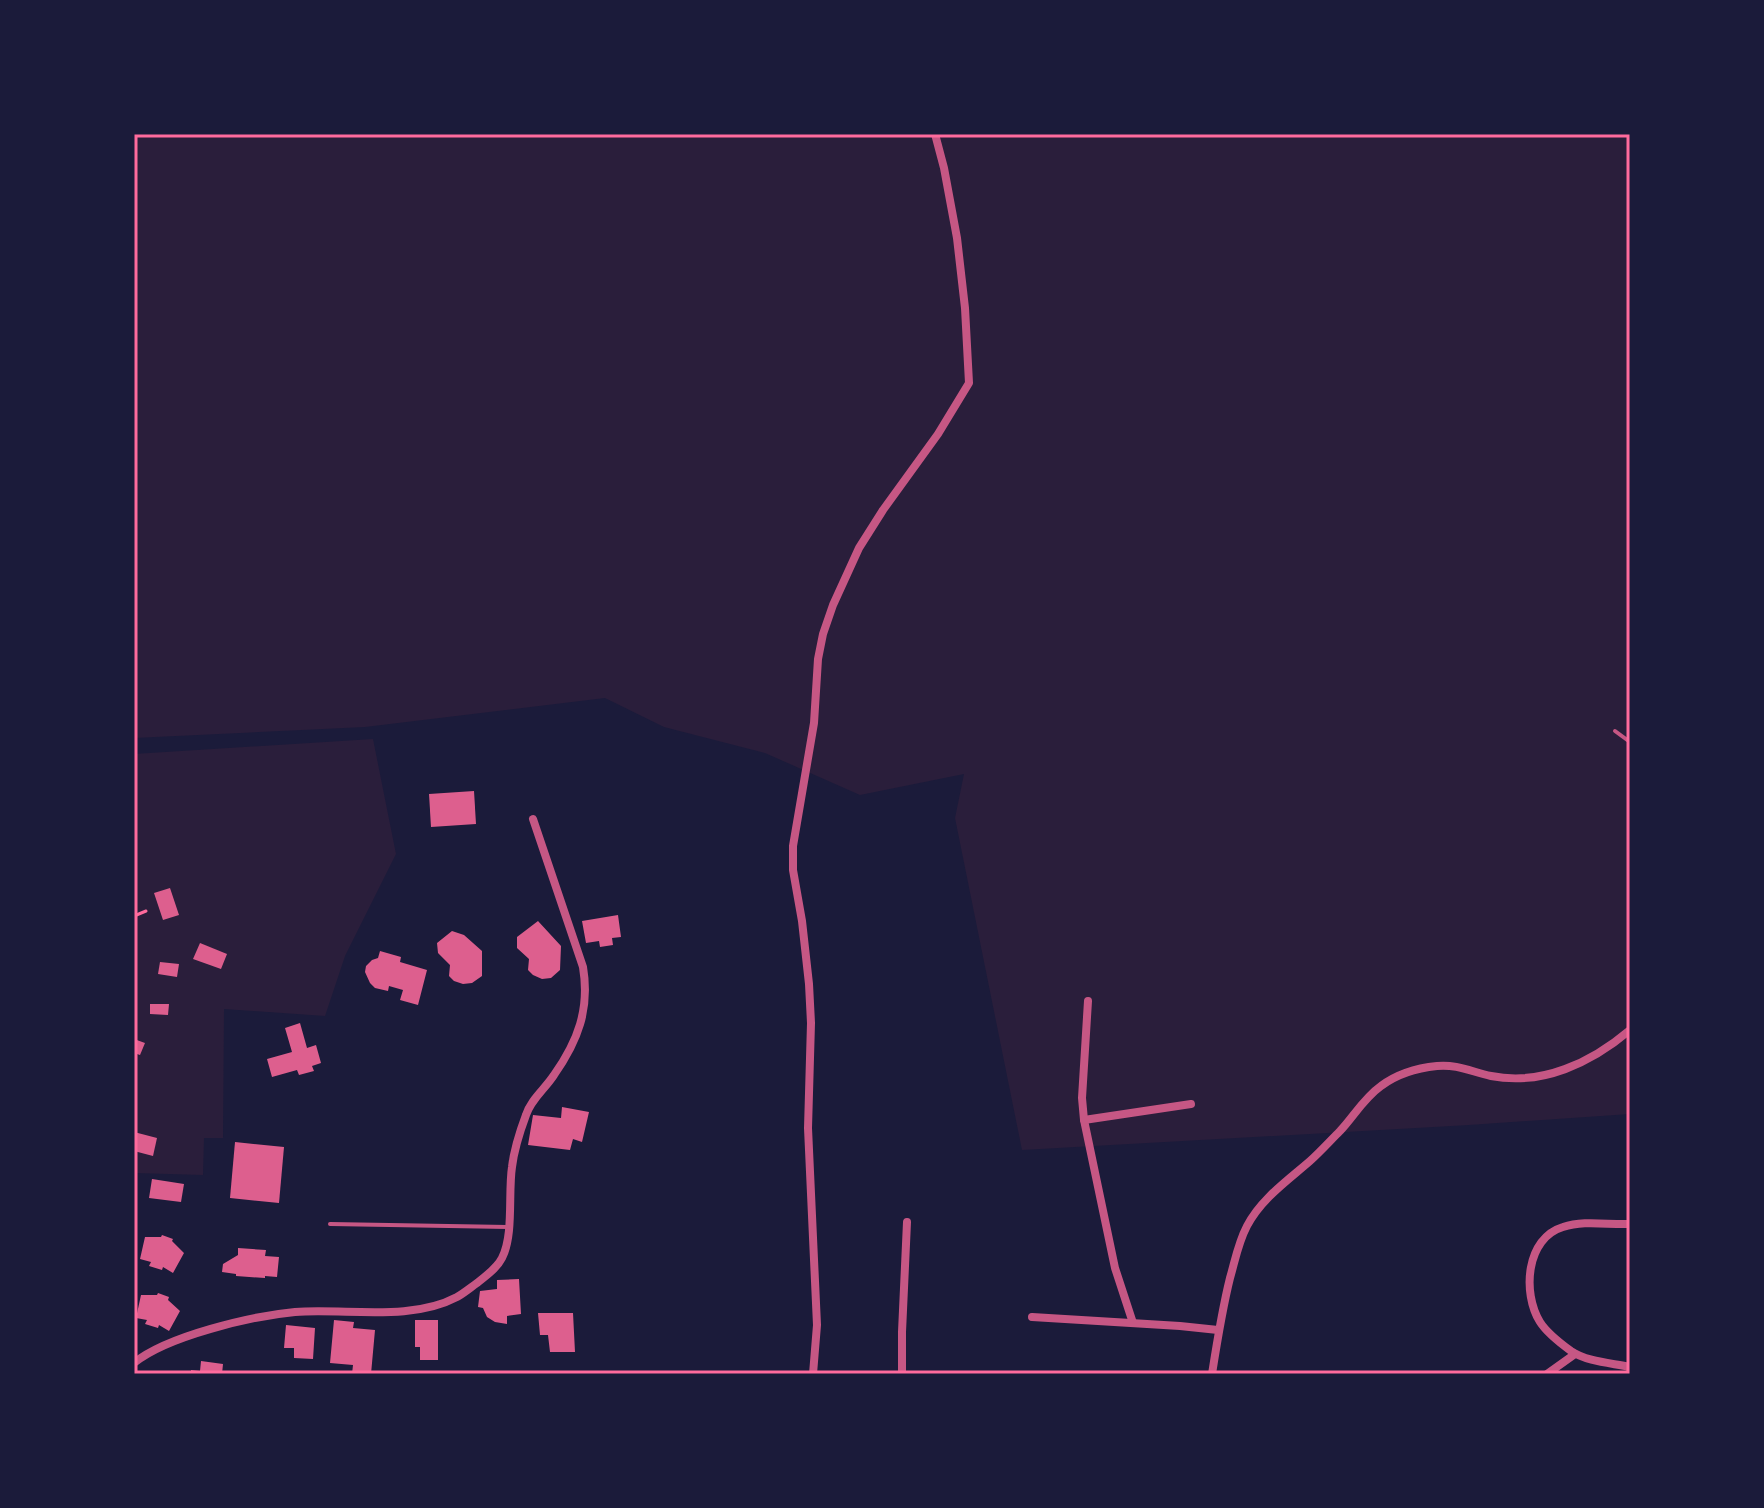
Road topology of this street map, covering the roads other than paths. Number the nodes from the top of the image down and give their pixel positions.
1 (935, 134) edge
2 (1615, 731) dead end
3 (1630, 742) edge
4 (533, 819) dead end
5 (1088, 1001) dead end
6 (1630, 1030) edge
7 (1191, 1104) dead end
8 (1084, 1120) junction
9 (907, 1222) dead end
10 (330, 1224) dead end
11 (1630, 1224) edge
12 (508, 1227) junction
13 (1032, 1317) dead end
14 (1133, 1323) junction
15 (1218, 1330) junction
16 (1575, 1354) junction
17 (134, 1363) edge
18 (1630, 1367) edge
19 (813, 1374) edge
20 (902, 1374) edge
21 (1212, 1374) edge
22 (1547, 1374) edge

1 - 19 street
2 - 3 lane
4 - 12 street
5 - 8 street
6 - 15 street
7 - 8 street
8 - 14 street
9 - 20 street
10 - 12 lane
11 - 16 street
12 - 17 street
13 - 14 street
14 - 15 street
15 - 21 street
16 - 18 street
16 - 22 street

